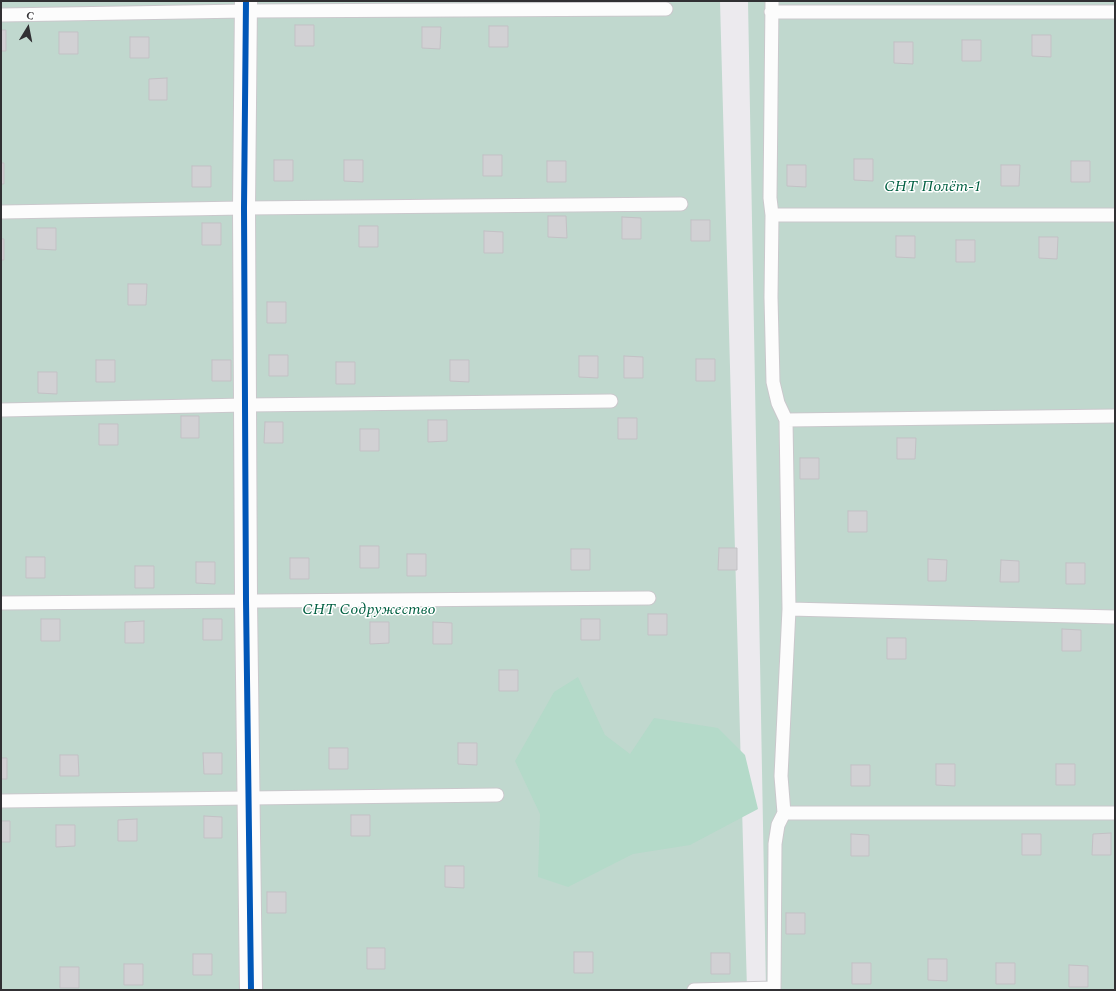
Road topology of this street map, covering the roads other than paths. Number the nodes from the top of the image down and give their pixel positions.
1 (246, 6) edge
2 (772, 6) edge
3 (666, 9) dead end
4 (1115, 12) edge
5 (1, 15) edge
6 (682, 204) dead end
7 (244, 208) junction
8 (1, 212) edge
9 (772, 215) junction
10 (1115, 215) edge
11 (611, 401) dead end
12 (246, 405) junction
13 (1, 410) edge
14 (1115, 416) edge
15 (786, 420) junction
16 (649, 598) dead end
17 (246, 600) junction
18 (1, 603) edge
19 (789, 609) junction
20 (1115, 616) edge
21 (496, 795) dead end
22 (249, 798) junction
23 (1, 801) edge
24 (784, 813) junction
25 (1115, 813) edge
26 (774, 989) edge
27 (251, 990) edge
28 (694, 990) edge

1 - 3 lane
1 - 5 lane
1 - 7 street
2 - 4 lane
2 - 9 lane
6 - 7 lane
7 - 8 lane
7 - 12 street
9 - 10 lane
9 - 15 lane
11 - 12 lane
12 - 13 lane
12 - 17 street
14 - 15 lane
15 - 19 lane
16 - 17 lane
17 - 18 lane
17 - 22 street
19 - 20 lane
19 - 24 lane
21 - 22 lane
22 - 23 lane
22 - 27 street
24 - 25 lane
24 - 26 lane
26 - 28 lane

